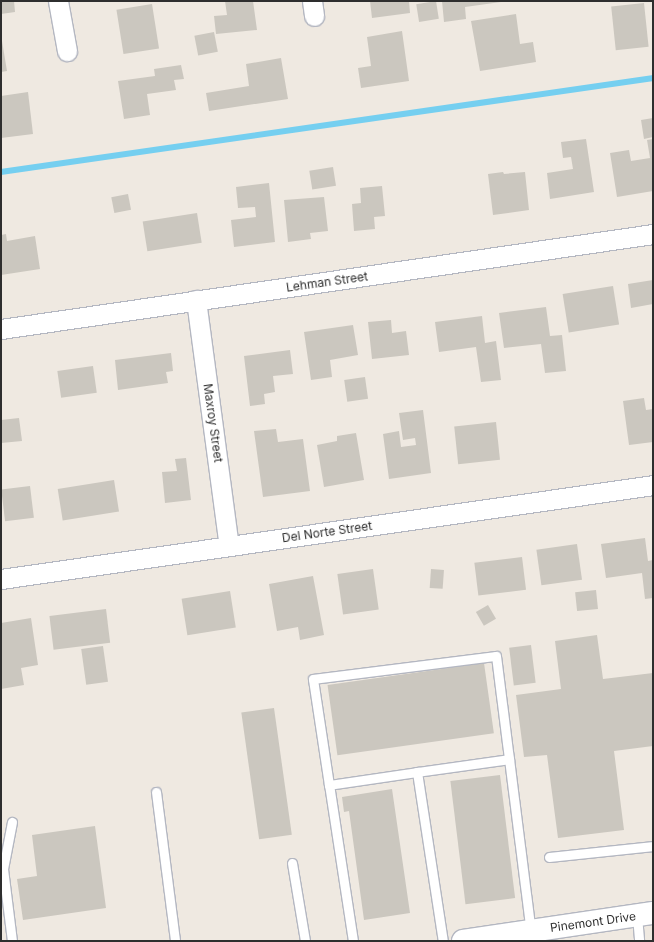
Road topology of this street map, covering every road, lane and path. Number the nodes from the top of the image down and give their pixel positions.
1 (58, 1) edge
2 (67, 51) dead end
3 (653, 234) edge
4 (196, 300) junction
5 (1, 329) edge
6 (653, 485) edge
7 (229, 546) junction
8 (1, 579) edge
9 (509, 759) junction
10 (417, 772) junction
11 (329, 785) junction
12 (156, 792) dead end
13 (12, 822) dead end
14 (653, 846) edge
15 (549, 857) dead end
16 (292, 863) dead end
17 (645, 915) edge
18 (532, 936) edge
19 (12, 941) edge
20 (175, 941) edge
21 (305, 941) edge
22 (352, 941) edge
23 (443, 941) edge
24 (463, 941) edge
25 (640, 941) edge

1 - 2 street
3 - 4 street, Lehman Street
4 - 5 street, Lehman Street
4 - 7 street, Maxroy Street
6 - 7 street, Del Norte Street
7 - 8 street, Del Norte Street
9 - 10 lane
9 - 11 lane
9 - 18 lane
10 - 11 lane
10 - 23 lane
11 - 22 lane
12 - 20 lane
13 - 19 lane
14 - 15 lane
16 - 21 lane
17 - 18 main road, Pinemont Drive
17 - 25 lane
18 - 24 main road, Pinemont Drive

